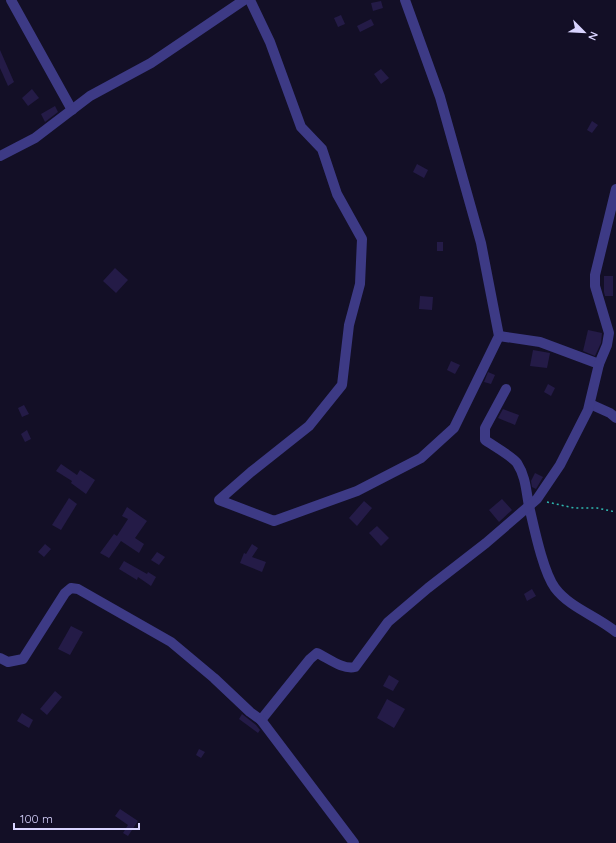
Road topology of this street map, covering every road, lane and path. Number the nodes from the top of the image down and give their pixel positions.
1 (11, 0) edge
2 (244, 0) edge
3 (250, 0) edge
4 (405, 0) edge
5 (72, 110) junction
6 (0, 156) edge
7 (616, 189) edge
8 (616, 325) edge
9 (609, 333) junction
10 (498, 336) junction
11 (599, 364) junction
12 (506, 389) dead end
13 (590, 404) junction
14 (616, 418) edge
15 (533, 502) junction
16 (616, 512) edge
17 (616, 632) edge
18 (0, 658) edge
19 (261, 720) junction
20 (354, 843) edge

1 - 5 street
2 - 5 street
3 - 10 street
4 - 10 street
5 - 6 street
7 - 9 street
8 - 9 street
9 - 11 street
10 - 11 street
11 - 13 street
12 - 15 street
13 - 14 street
13 - 15 street
15 - 16 path
15 - 17 street
15 - 19 street
18 - 19 street
19 - 20 street

